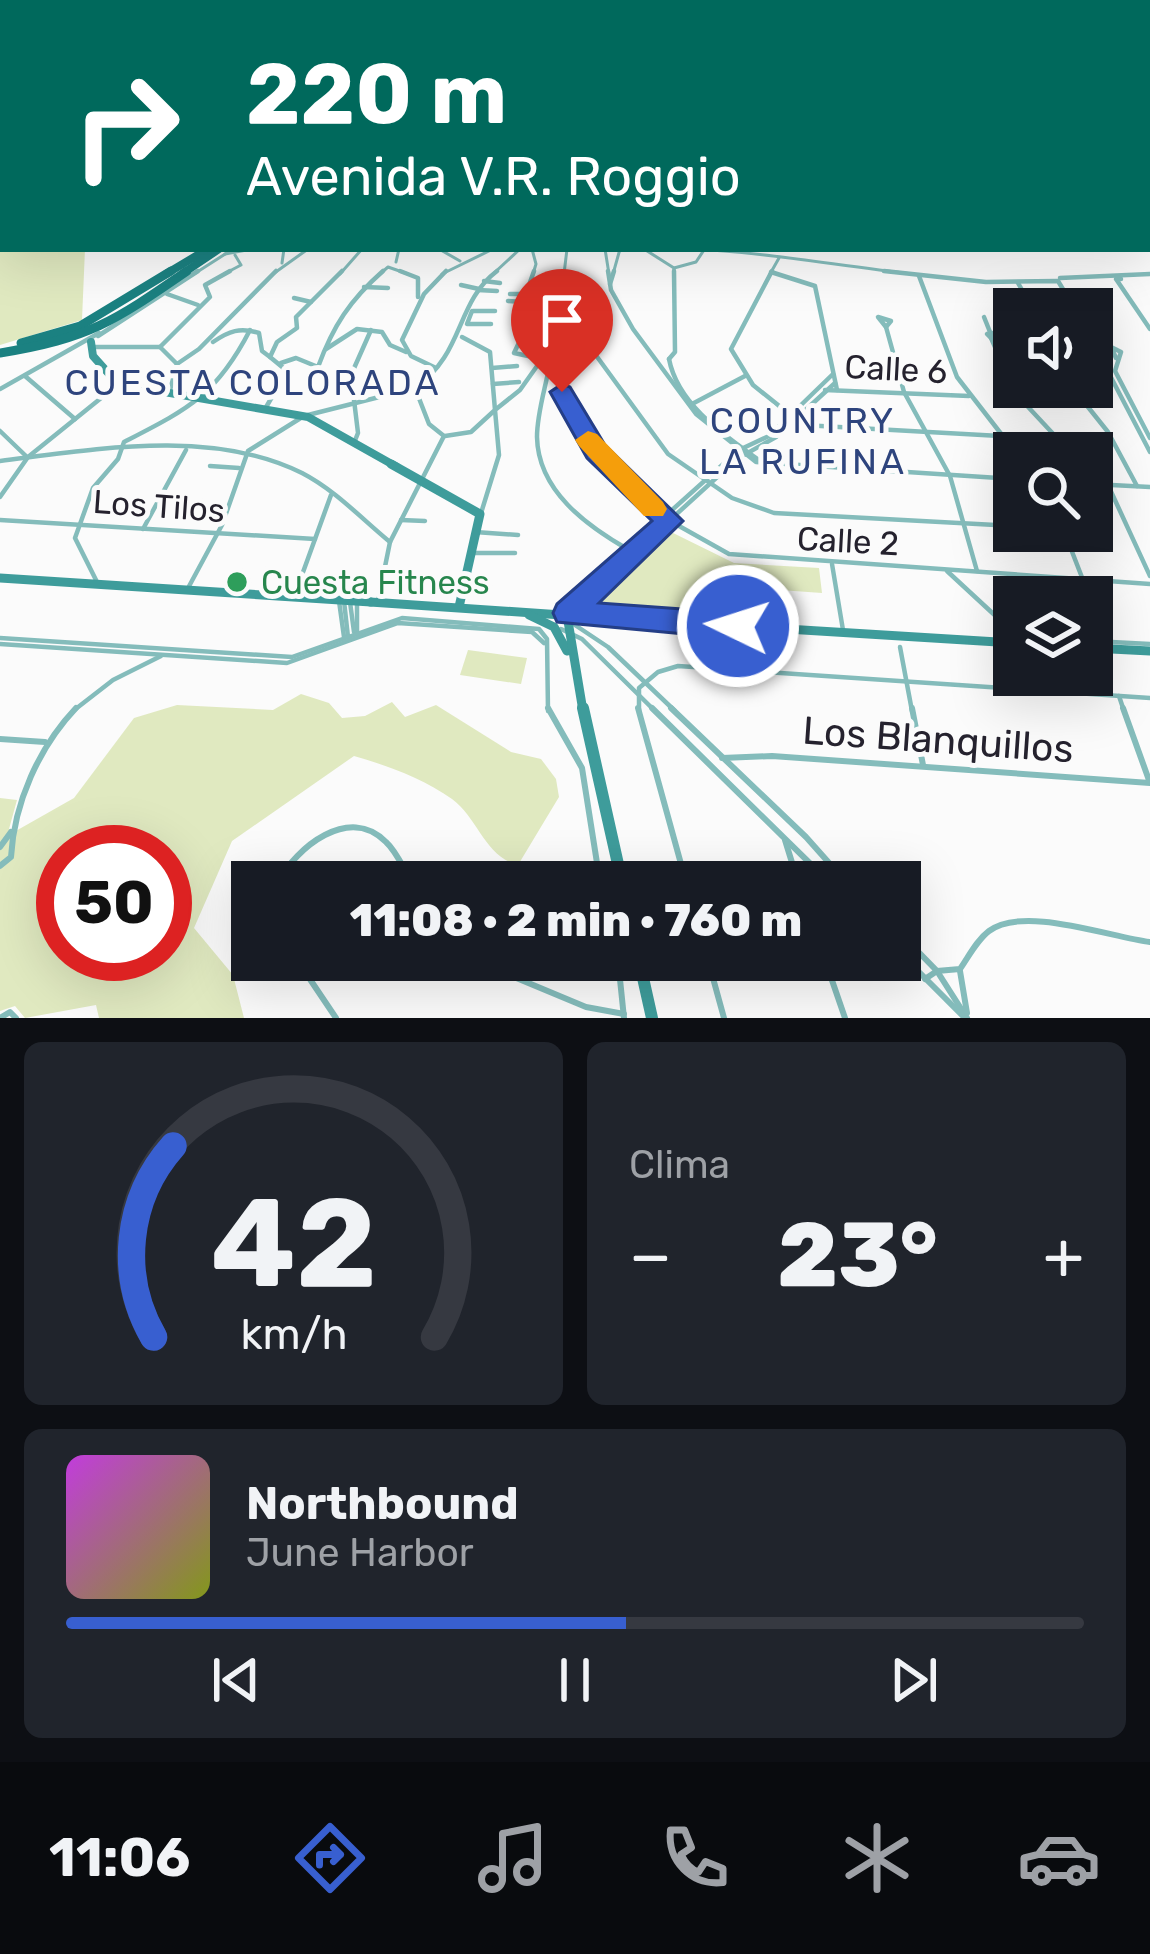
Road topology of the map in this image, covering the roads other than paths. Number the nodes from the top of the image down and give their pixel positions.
1 (222, 252) edge
2 (234, 252) edge
3 (284, 252) edge
4 (302, 252) edge
5 (359, 252) edge
6 (398, 252) edge
7 (444, 252) edge
8 (475, 252) edge
9 (484, 252) edge
10 (518, 252) edge
11 (533, 252) edge
12 (567, 252) edge
13 (605, 252) edge
14 (619, 252) edge
15 (649, 252) edge
16 (702, 252) edge
17 (764, 252) edge
18 (774, 252) edge
19 (477, 254) junction
20 (779, 258) junction
21 (205, 259) edge
22 (460, 261) junction
23 (396, 262) dead end
24 (282, 263) junction
25 (674, 268) junction
26 (771, 272) junction
27 (919, 275) junction
28 (1150, 275) edge
29 (1116, 279) junction
30 (484, 281) junction
31 (1018, 282) junction
32 (1071, 282) dead end
33 (500, 283) dead end
34 (181, 284) junction
35 (461, 285) dead end
36 (609, 286) junction
37 (364, 287) junction
38 (1021, 288) edge
39 (1063, 288) edge
40 (388, 289) dead end
41 (478, 290) junction
42 (497, 291) dead end
43 (161, 294) junction
44 (534, 294) junction
45 (131, 297) junction
46 (418, 297) junction
47 (294, 298) dead end
48 (311, 302) junction
49 (539, 303) junction
50 (198, 305) junction
51 (470, 310) junction
52 (495, 311) dead end
53 (101, 313) junction
54 (129, 314) junction
55 (558, 316) junction
56 (984, 317) dead end
57 (530, 318) junction
58 (491, 324) dead end
59 (526, 326) junction
60 (548, 327) dead end
61 (886, 327) dead end
62 (1150, 329) edge
63 (250, 330) junction
64 (371, 330) junction
65 (523, 334) junction
66 (550, 336) dead end
67 (462, 337) junction
68 (90, 339) junction
69 (74, 345) junction
70 (160, 346) junction
71 (206, 347) junction
72 (326, 349) junction
73 (0, 351) edge
74 (406, 352) junction
75 (675, 352) junction
76 (654, 353) junction
77 (270, 357) junction
78 (1116, 358) dead end
79 (669, 359) junction
80 (661, 360) junction
81 (281, 363) junction
82 (177, 364) junction
83 (517, 366) dead end
84 (436, 368) junction
85 (492, 368) junction
86 (552, 372) junction
87 (833, 374) junction
88 (25, 376) junction
89 (745, 376) junction
90 (1113, 381) edge
91 (519, 382) dead end
92 (118, 384) junction
93 (493, 385) junction
94 (836, 387) junction
95 (0, 388) edge
96 (415, 388) junction
97 (824, 389) junction
98 (170, 394) junction
99 (905, 395) junction
100 (969, 396) junction
101 (208, 400) junction
102 (354, 404) junction
103 (692, 404) junction
104 (1089, 408) edge
105 (265, 409) junction
106 (495, 410) junction
107 (304, 416) junction
108 (75, 419) junction
109 (791, 419) junction
110 (0, 431) edge
111 (997, 432) edge
112 (1051, 432) edge
113 (927, 434) junction
114 (1149, 434) edge
115 (444, 436) junction
116 (993, 436) edge
117 (354, 443) junction
118 (120, 447) junction
119 (186, 450) junction
120 (743, 451) junction
121 (1150, 452) edge
122 (245, 454) junction
123 (28, 458) junction
124 (0, 461) edge
125 (210, 466) dead end
126 (239, 468) junction
127 (950, 476) junction
128 (993, 478) edge
129 (421, 481) junction
130 (705, 483) junction
131 (1113, 485) edge
132 (1137, 486) junction
133 (1150, 487) edge
134 (332, 494) junction
135 (1113, 496) edge
136 (0, 497) edge
137 (480, 514) junction
138 (666, 519) junction
139 (0, 520) edge
140 (401, 520) junction
141 (424, 521) dead end
142 (963, 523) junction
143 (79, 525) junction
144 (993, 525) edge
145 (143, 529) junction
146 (476, 532) junction
147 (218, 533) junction
148 (518, 535) dead end
149 (315, 539) junction
150 (390, 542) junction
151 (631, 551) junction
152 (471, 553) junction
153 (514, 553) dead end
154 (832, 564) junction
155 (947, 572) junction
156 (978, 574) junction
157 (1013, 576) edge
158 (0, 578) edge
159 (1113, 580) edge
160 (1150, 580) edge
161 (98, 584) junction
162 (187, 590) junction
163 (294, 596) junction
164 (347, 601) junction
165 (374, 602) junction
166 (459, 607) junction
167 (993, 614) edge
168 (563, 620) junction
169 (844, 632) junction
170 (353, 634) junction
171 (0, 641) edge
172 (993, 642) edge
173 (1113, 645) edge
174 (900, 647) dead end
175 (1150, 648) edge
176 (117, 649) junction
177 (177, 649) junction
178 (137, 652) junction
179 (164, 655) junction
180 (133, 667) junction
181 (906, 682) junction
182 (640, 690) junction
183 (1119, 694) junction
184 (1150, 698) edge
185 (0, 740) edge
186 (45, 742) junction
187 (713, 750) junction
188 (722, 758) junction
189 (702, 759) junction
190 (924, 767) junction
191 (1150, 783) edge
192 (784, 819) junction
193 (14, 827) junction
194 (776, 830) junction
195 (785, 840) junction
196 (0, 848) edge
197 (290, 861) edge
198 (398, 861) edge
199 (594, 861) edge
200 (617, 861) edge
201 (681, 861) edge
202 (789, 861) edge
203 (807, 861) edge
204 (827, 861) edge
205 (0, 866) edge
206 (1150, 942) edge
207 (921, 955) edge
208 (960, 969) junction
209 (937, 971) junction
210 (921, 974) edge
211 (926, 979) junction
212 (311, 981) edge
213 (523, 981) edge
214 (620, 981) edge
215 (644, 981) edge
216 (714, 981) edge
217 (832, 981) edge
218 (624, 1016) edge
219 (0, 1018) edge
220 (16, 1018) edge
221 (335, 1018) edge
222 (652, 1018) edge
223 (724, 1018) edge
224 (845, 1018) edge
225 (967, 1018) edge

1 - 2 street
1 - 21 main road
2 - 50 street
3 - 24 street
4 - 24 street
5 - 48 street
6 - 23 street
7 - 22 street
8 - 19 street
9 - 19 street
10 - 30 street
11 - 44 street
12 - 55 street, Calle 2
13 - 36 street
14 - 36 street
15 - 25 street
16 - 25 street
17 - 20 street
18 - 28 street
19 - 22 street
20 - 26 street
20 - 27 street
21 - 34 street
21 - 43 main road
21 - 45 main road
22 - 46 street
24 - 71 street
25 - 75 street
26 - 87 street
26 - 89 street
27 - 31 street
27 - 100 street
28 - 29 street
29 - 32 street
29 - 62 street
30 - 33 street
30 - 41 street
31 - 38 street
31 - 39 street
34 - 43 street
34 - 43 street
35 - 41 street
36 - 76 street
37 - 40 street
37 - 46 street
37 - 72 street
41 - 42 street
41 - 51 street
43 - 50 street
43 - 54 main road
43 - 68 street
44 - 49 street
44 - 49 street
45 - 53 main road
45 - 54 main road
46 - 74 street
47 - 48 street
48 - 77 street
49 - 57 street
50 - 70 street
51 - 52 street
51 - 58 street
51 - 67 street
53 - 68 main road
53 - 73 main road
54 - 68 main road
55 - 57 street
55 - 86 street, Calle 2
55 - 130 street
56 - 112 street
57 - 59 street
59 - 60 street
59 - 65 street
61 - 99 street
63 - 71 street
63 - 77 street
63 - 101 street
64 - 72 street
64 - 74 street
64 - 102 street
65 - 66 street
65 - 106 street
67 - 84 street
67 - 85 street
68 - 69 main road
68 - 69 main road
68 - 70 street
68 - 92 main road
69 - 73 main road
69 - 88 street
70 - 82 street
71 - 82 street
72 - 81 street
74 - 84 street
75 - 76 street
75 - 79 street
76 - 80 street
77 - 81 street
78 - 114 street
79 - 80 street
79 - 103 street
80 - 103 street
81 - 105 street
82 - 98 street
83 - 85 street
84 - 96 street
85 - 93 street
86 - 138 street, Calle 2
86 - 151 street
87 - 94 street
87 - 97 street
88 - 95 street
88 - 108 street
89 - 103 street
89 - 109 street
90 - 121 street
91 - 93 street
92 - 98 main road
92 - 108 street
93 - 106 street
94 - 97 street
94 - 99 street, Calle 6
96 - 102 street
96 - 115 street
97 - 109 street
98 - 101 main road
99 - 100 street, Calle 6
99 - 113 street
100 - 111 street
101 - 105 main road
101 - 118 street
102 - 107 street
102 - 117 street
103 - 120 street
104 - 132 street
105 - 107 main road
106 - 115 street
106 - 137 street
107 - 117 main road
107 - 122 street
108 - 123 street
109 - 113 street
109 - 120 street
110 - 123 street
113 - 116 street
113 - 127 street
115 - 129 street
117 - 129 main road
118 - 119 street
118 - 123 street
118 - 143 street
119 - 122 street
119 - 145 street
120 - 127 street
120 - 130 street
122 - 126 street
122 - 134 street
123 - 124 street
123 - 136 street
125 - 126 street
126 - 147 street
127 - 128 street
127 - 142 street
129 - 137 main road
129 - 140 street
130 - 138 street
130 - 142 street
131 - 132 street
132 - 133 street
134 - 149 street
134 - 150 street
135 - 160 street
137 - 146 main road
138 - 151 street
138 - 154 street, Calle 2
139 - 143 street, Los Tilos
140 - 141 street
140 - 150 street
142 - 144 street
142 - 156 street
143 - 145 street, Los Tilos
143 - 161 street
145 - 147 street, Los Tilos
146 - 148 street
146 - 152 main road
147 - 149 street, Los Tilos
147 - 162 street
149 - 163 street
150 - 165 street
151 - 168 street
152 - 153 street
152 - 166 main road
154 - 155 street, Calle 2
154 - 169 street
155 - 156 street, Calle 2
155 - 167 street
156 - 157 street, Calle 2
158 - 161 main road
159 - 160 street, Calle 2
161 - 162 main road
162 - 163 main road
163 - 164 main road
163 - 165 main road
164 - 165 main road
164 - 170 street
164 - 170 street
165 - 166 main road
166 - 168 main road
168 - 169 main road
168 - 182 street
168 - 182 street
168 - 200 main road
169 - 172 main road
170 - 177 street
170 - 179 street
170 - 199 street
171 - 176 street
173 - 175 main road
174 - 181 street
176 - 177 street
176 - 178 street
177 - 179 street
178 - 179 street
178 - 180 street
179 - 180 street
180 - 186 street
181 - 182 street
181 - 183 street
181 - 190 street
182 - 187 street
182 - 189 street
182 - 201 street
183 - 184 street
183 - 191 street
185 - 186 street
186 - 193 street
187 - 188 street
187 - 189 street
188 - 190 street, Los Blanquillos
188 - 192 street
189 - 194 street
190 - 191 street, Los Blanquillos
192 - 194 street
192 - 204 street
193 - 196 street
193 - 205 street
194 - 195 street
195 - 202 street
195 - 203 street
197 - 198 street
206 - 208 street
207 - 209 street
208 - 209 street
208 - 225 street
209 - 211 street
209 - 225 street
210 - 211 street
211 - 225 street
212 - 221 street
213 - 218 street
214 - 218 street
215 - 222 main road
216 - 223 street
217 - 224 street
219 - 220 street

